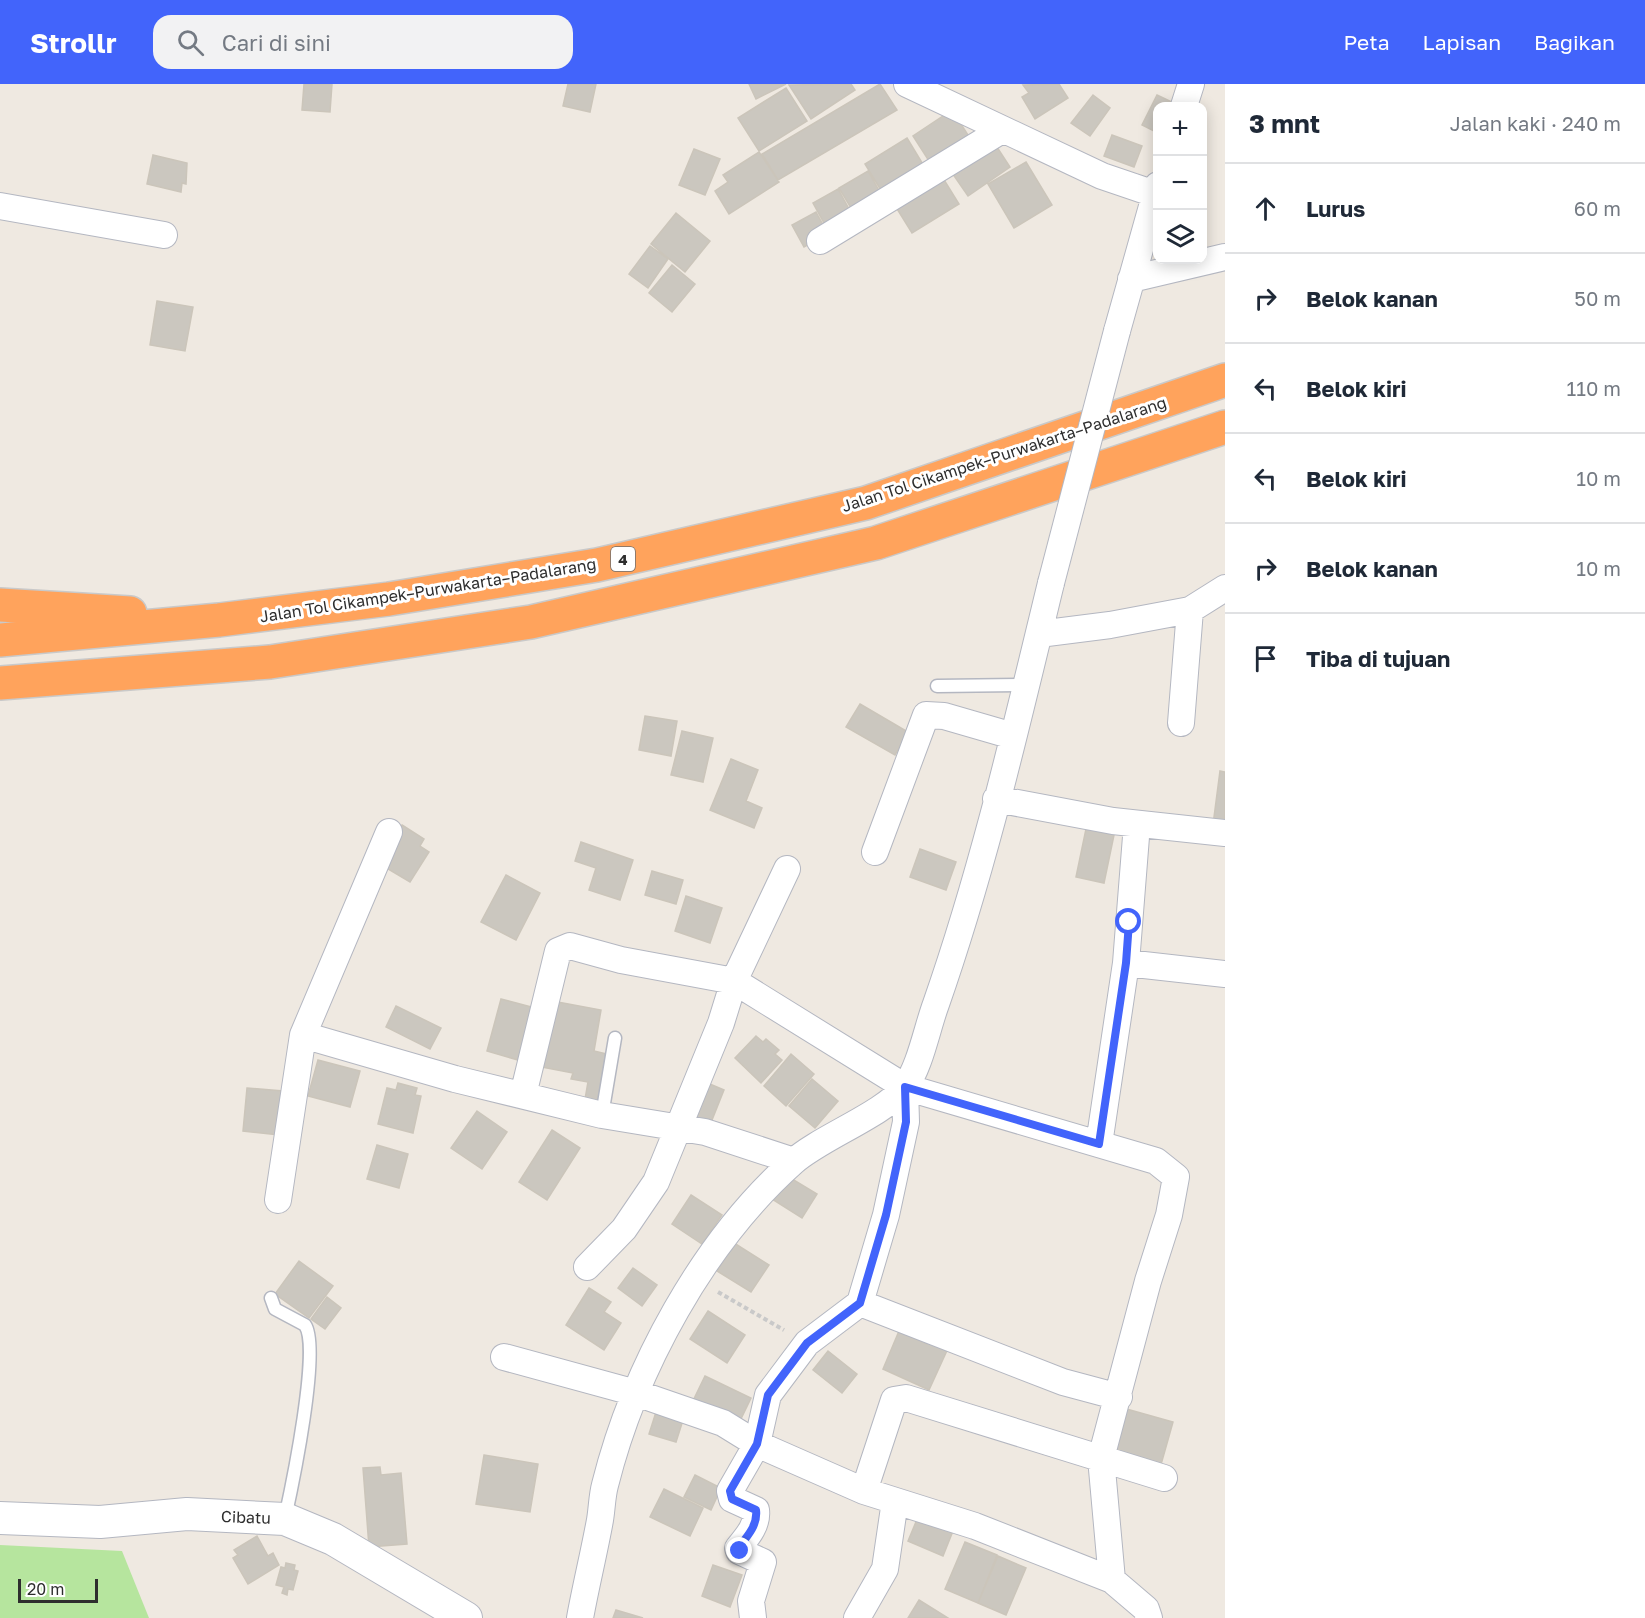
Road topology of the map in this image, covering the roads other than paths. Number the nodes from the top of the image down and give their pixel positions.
1 (907, 84) edge
2 (1191, 84) edge
3 (1185, 102) edge
4 (1002, 130) junction
5 (1153, 189) edge
6 (1153, 201) edge
7 (0, 206) edge
8 (164, 235) dead end
9 (820, 241) dead end
10 (1225, 258) edge
11 (1131, 279) junction
12 (1225, 380) edge
13 (1225, 427) edge
14 (1225, 588) edge
15 (0, 605) edge
16 (1190, 610) junction
17 (219, 620) junction
18 (1039, 634) junction
19 (0, 640) edge
20 (0, 683) edge
21 (1025, 685) junction
22 (938, 686) dead end
23 (1180, 723) dead end
24 (1013, 736) junction
25 (996, 799) junction
26 (1137, 824) junction
27 (389, 831) dead end
28 (1225, 833) edge
29 (875, 852) dead end
30 (787, 869) dead end
31 (1126, 963) junction
32 (1225, 974) edge
33 (734, 981) junction
34 (303, 1035) junction
35 (615, 1038) dead end
36 (905, 1087) junction
37 (523, 1095) junction
38 (602, 1115) junction
39 (678, 1128) junction
40 (1099, 1144) junction
41 (794, 1161) junction
42 (278, 1200) dead end
43 (587, 1267) dead end
44 (270, 1298) dead end
45 (860, 1303) junction
46 (504, 1357) dead end
47 (636, 1393) junction
48 (1119, 1397) junction
49 (757, 1444) junction
50 (1101, 1458) junction
51 (1164, 1478) dead end
52 (864, 1491) junction
53 (895, 1501) junction
54 (0, 1518) edge
55 (285, 1519) junction
56 (1112, 1580) junction
57 (466, 1618) edge
58 (580, 1618) edge
59 (753, 1618) edge
60 (857, 1618) edge
61 (1149, 1618) edge

1 - 4 street
2 - 3 street
4 - 5 street
4 - 9 street
6 - 11 street
7 - 8 street
10 - 11 street
11 - 18 street, bridge
12 - 17 highway, Jalan Tol Cikampek–Purwakarta–Padalarang / 4
13 - 20 highway
14 - 16 street
15 - 17 highway
16 - 18 street
16 - 23 street
17 - 19 highway, Jalan Tol Cikampek–Purwakarta–Padalarang / 4
18 - 21 street
21 - 22 lane
21 - 24 street
24 - 25 street
24 - 29 street
25 - 26 street
25 - 36 street
26 - 28 street
26 - 31 street
27 - 34 street
30 - 33 street
31 - 32 street
31 - 40 street
33 - 36 street
33 - 37 street
33 - 39 street
34 - 37 street
34 - 42 street
35 - 38 lane
36 - 40 street
36 - 41 street
36 - 45 street
37 - 38 street
38 - 39 street
39 - 41 street
39 - 43 street
40 - 48 street
41 - 47 street
44 - 55 lane
45 - 48 street
45 - 49 street
46 - 47 street
47 - 49 street
47 - 58 street
48 - 50 street
49 - 52 street
49 - 59 street
50 - 51 street
50 - 52 street
50 - 56 street
52 - 53 street
53 - 56 street
53 - 60 street
54 - 55 street, Cibatu
55 - 57 street, Cibatu
56 - 61 street

